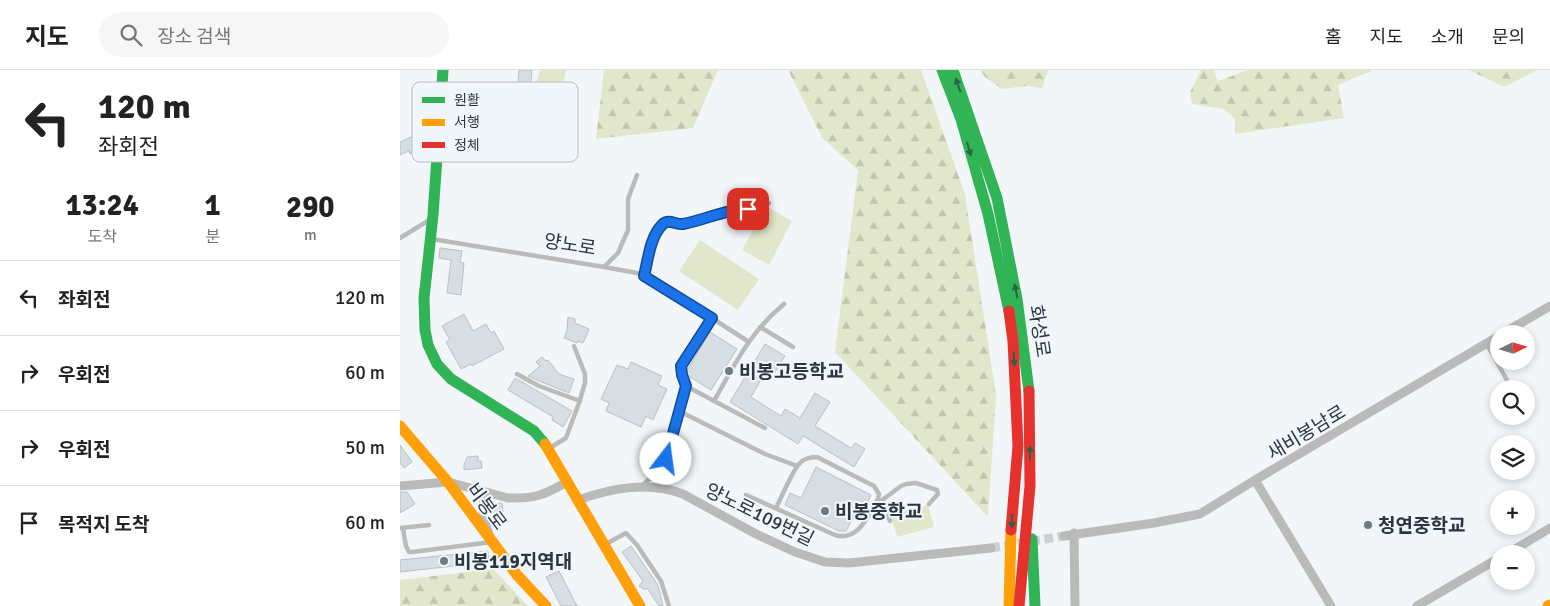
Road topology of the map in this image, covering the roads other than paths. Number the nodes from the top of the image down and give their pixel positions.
1 (942, 70) edge
2 (953, 70) edge
3 (437, 162) edge
4 (638, 175) dead end
5 (769, 203) dead end
6 (433, 218) junction
7 (400, 238) edge
8 (430, 238) junction
9 (604, 267) junction
10 (644, 276) junction
11 (784, 304) dead end
12 (1550, 306) edge
13 (712, 318) junction
14 (1517, 325) edge
15 (760, 326) junction
16 (1490, 341) edge
17 (749, 342) junction
18 (1486, 343) junction
19 (574, 346) dead end
20 (793, 347) dead end
21 (517, 374) dead end
22 (1507, 380) edge
23 (686, 386) junction
24 (580, 400) junction
25 (714, 401) junction
26 (679, 411) junction
27 (400, 426) edge
28 (765, 428) dead end
29 (548, 448) junction
30 (797, 466) junction
31 (1255, 480) junction
32 (448, 482) junction
33 (567, 482) junction
34 (400, 486) edge
35 (1030, 486) junction
36 (641, 487) junction
37 (490, 493) junction
38 (746, 495) dead end
39 (578, 500) junction
40 (929, 504) dead end
41 (874, 507) junction
42 (776, 508) junction
43 (890, 521) dead end
44 (429, 525) dead end
45 (402, 528) edge
46 (1550, 528) edge
47 (1074, 534) junction
48 (1064, 536) tunnel mouth
49 (492, 542) junction
50 (603, 545) junction
51 (1522, 545) edge
52 (991, 548) tunnel mouth
53 (1490, 563) edge
54 (546, 606) edge
55 (640, 606) edge
56 (669, 606) edge
57 (1009, 606) edge
58 (1019, 606) edge
59 (1034, 606) edge
60 (1076, 606) edge
61 (1331, 606) edge
62 (1417, 606) edge

1 -> 57 main road, 화성로
35 -> 2 main road, 화성로
3 - 6 main road
4 - 9 lane, 양노로
5 - 10 lane
6 - 7 lane
6 - 8 main road
8 - 9 lane, 양노로
8 - 29 main road
9 - 10 lane
10 - 13 lane
11 - 15 lane
12 - 14 street
13 - 17 lane
13 - 23 lane
15 - 17 lane
15 - 20 lane
16 - 18 street, 새비봉남로
17 - 25 lane
18 - 22 lane
18 - 31 street, 새비봉남로
19 - 24 lane
21 - 24 lane
23 - 25 lane
23 - 26 lane
24 - 29 lane
25 - 28 lane
26 - 30 lane
26 - 36 lane
27 - 32 main road, 비봉로
29 - 33 main road
30 - 41 lane
30 - 42 lane
31 - 47 street
31 - 61 street, 새비봉남로
32 - 34 street
32 - 37 street
32 - 49 main road, 비봉로
33 - 37 street
33 - 39 main road
35 - 58 main road, 화성로
35 - 59 main road
36 - 39 street, 양노로109번길
36 - 52 street, 양노로109번길
37 - 49 street
38 - 42 lane
39 - 50 main road
40 - 41 lane
41 - 42 lane
41 - 43 lane
44 - 45 lane
45 - 49 lane
46 - 51 street
47 - 48 street
47 - 60 street
49 - 54 main road, 비봉로
50 - 55 main road
50 - 56 lane
53 - 62 street

